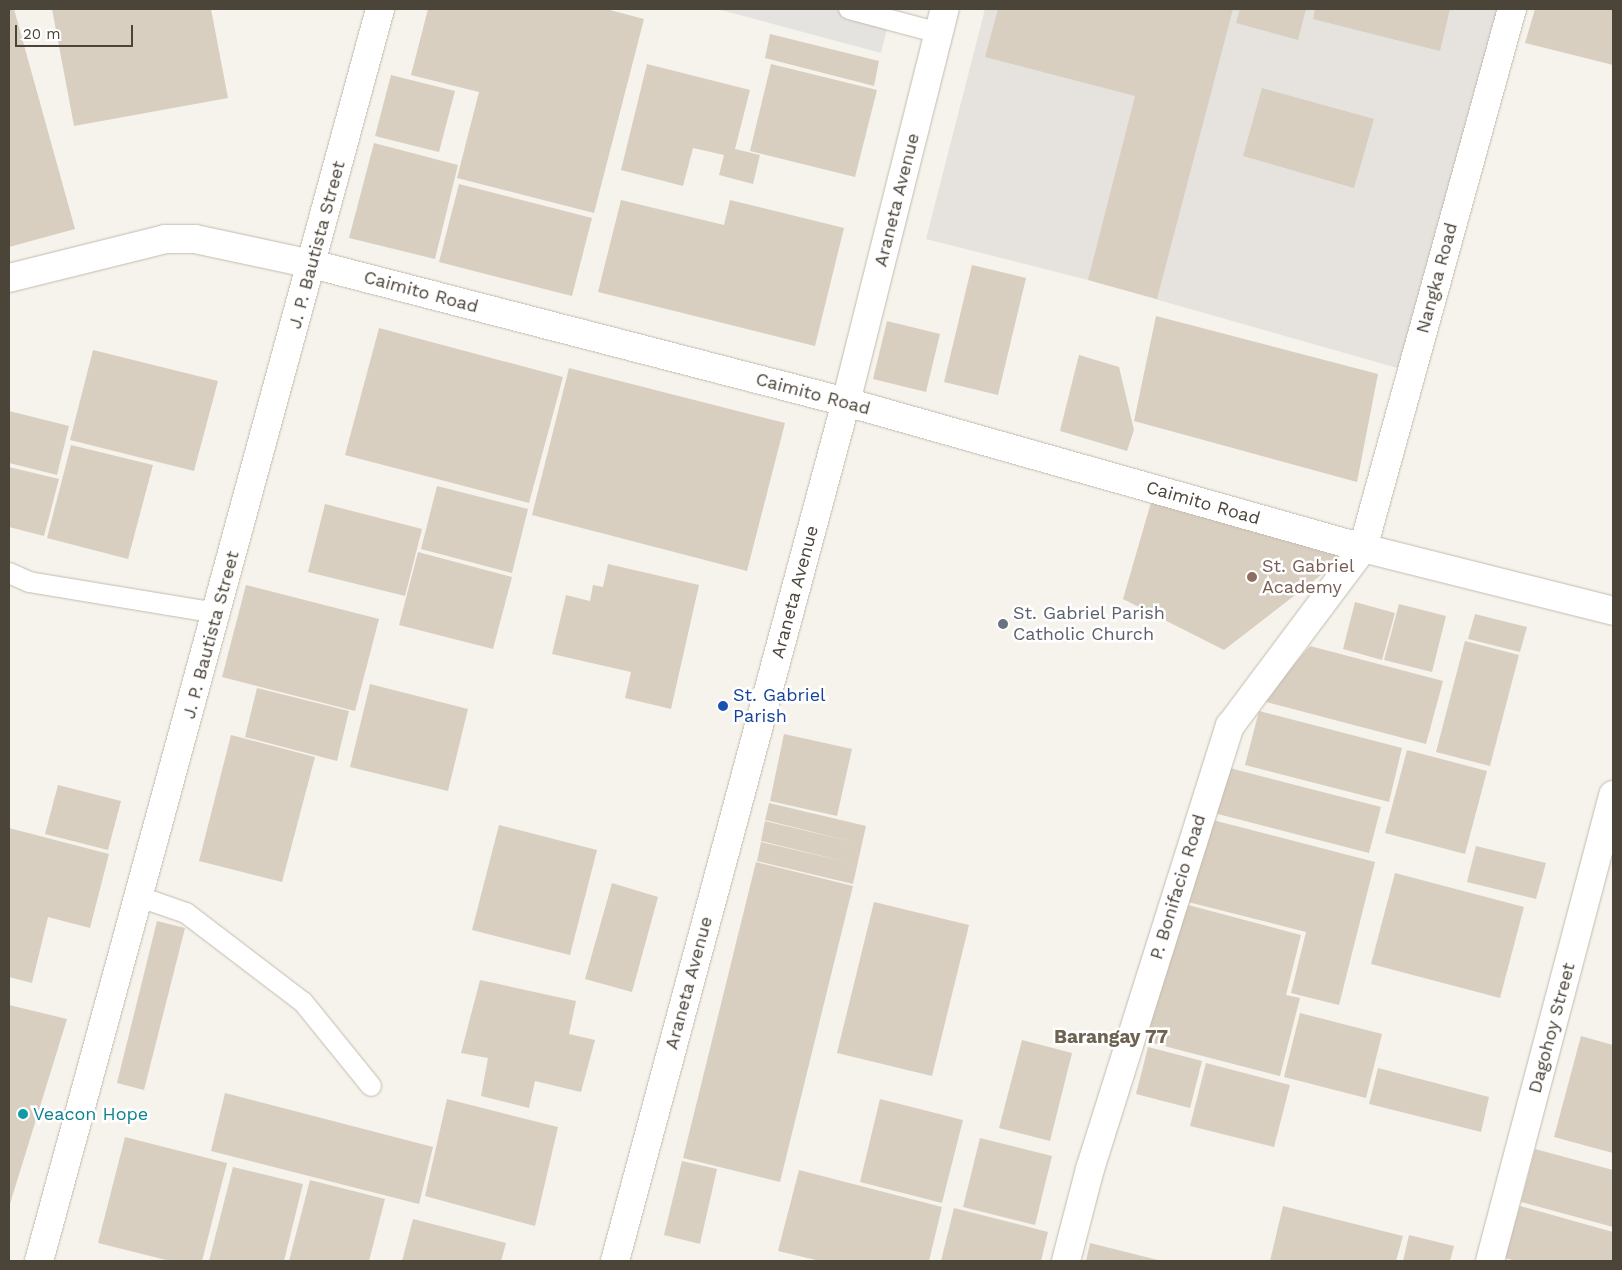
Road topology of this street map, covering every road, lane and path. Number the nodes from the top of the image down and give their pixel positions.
1 (380, 9) edge
2 (849, 9) edge
3 (1512, 9) edge
4 (942, 21) edge
5 (312, 264) junction
6 (9, 278) edge
7 (846, 402) junction
8 (1363, 548) junction
9 (9, 573) edge
10 (1613, 612) edge
11 (217, 613) junction
12 (1613, 795) edge
13 (140, 897) junction
14 (371, 1086) dead end
15 (39, 1261) edge
16 (615, 1261) edge
17 (1066, 1261) edge
18 (1490, 1261) edge

1 - 5 street, J. P. Bautista Street
2 - 4 lane
3 - 8 street, Nangka Road
4 - 7 street, Araneta Avenue
5 - 6 street, Caimito Road
5 - 7 street, Caimito Road
5 - 11 street, J. P. Bautista Street
7 - 8 street, Caimito Road
7 - 16 street, Araneta Avenue
8 - 10 street, Caimito Road
8 - 17 street, P. Bonifacio Road
9 - 11 lane
11 - 13 street, J. P. Bautista Street
12 - 18 street, Dagohoy Street
13 - 14 lane
13 - 15 street, J. P. Bautista Street

